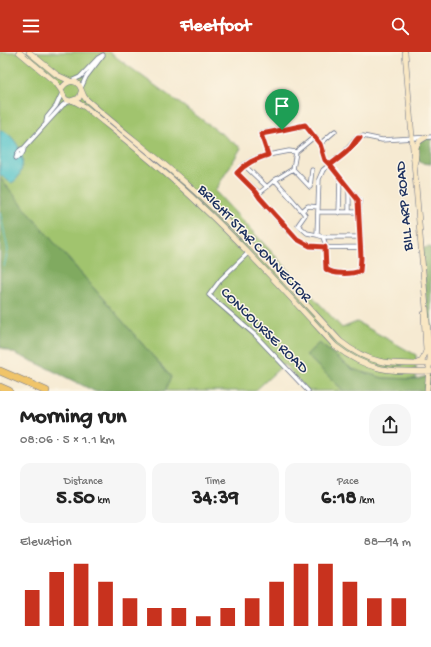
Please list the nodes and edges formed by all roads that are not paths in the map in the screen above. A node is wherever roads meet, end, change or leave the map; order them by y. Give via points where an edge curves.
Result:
1 (19, 52) edge
2 (29, 52) edge
3 (405, 52) edge
4 (104, 53) edge
5 (71, 81) junction
6 (81, 90) junction
7 (62, 92) junction
8 (72, 101) junction
9 (46, 122) junction
10 (335, 131) dead end
11 (314, 137) junction
12 (428, 137) edge
13 (412, 139) junction
14 (320, 144) junction
15 (296, 152) junction
16 (268, 155) junction
17 (15, 160) dead end
18 (244, 165) junction
19 (330, 165) junction
20 (414, 165) junction
21 (293, 169) junction
22 (312, 170) dead end
23 (340, 178) junction
24 (275, 180) junction
25 (267, 187) junction
26 (350, 190) junction
27 (258, 194) junction
28 (318, 207) junction
29 (302, 211) junction
30 (318, 212) junction
31 (349, 212) junction
32 (359, 212) junction
33 (339, 213) junction
34 (317, 235) junction
35 (323, 237) junction
36 (360, 237) junction
37 (325, 247) junction
38 (361, 247) junction
39 (248, 253) junction
40 (426, 313) junction
41 (430, 341) edge
42 (431, 358) edge
43 (416, 364) junction
44 (430, 364) edge
45 (0, 371) edge
46 (417, 371) junction
47 (430, 371) edge
48 (428, 383) junction
49 (0, 387) edge
50 (9, 391) edge
51 (46, 391) edge
52 (308, 391) edge
53 (427, 391) edge

1 - 7 street via 56,83
2 - 5 street via 57,75
3 - 13 street, BILL ARP ROAD
4 - 5 street via 80,77
4 - 6 street via 86,76
5 - 6 street via 77,83
5 - 7 street via 64,84
6 - 8 street via 79,98
6 - 43 street, BRIGHT STAR CONNECTOR via 89,102 204,199 340,341 369,359 393,364
7 - 8 street via 65,99
7 - 9 street
8 - 9 street via 63,105
8 - 39 street, BRIGHT STAR CONNECTOR via 86,107 175,182 219,222
9 - 17 street via 18,152
10 - 14 street
11 - 14 street
11 - 15 street
11 - 16 street via 305,125 261,134
12 - 13 street
12 - 20 street via 418,141 416,145 417,159
13 - 19 street via 382,140 363,136
13 - 20 street, BILL ARP ROAD
14 - 19 street via 325,160
15 - 16 street via 289,150
15 - 21 street
16 - 18 street
18 - 25 street
18 - 27 street via 237,173
19 - 23 street
19 - 28 street via 323,170 319,179
20 - 40 street, BILL ARP ROAD
21 - 22 street via 310,187
21 - 24 street
23 - 26 street
23 - 33 street
24 - 25 street
24 - 29 street
25 - 27 street
26 - 31 street
26 - 32 street via 358,200
27 - 37 street via 297,239 310,246
28 - 29 street via 308,206
28 - 30 street
29 - 34 street via 305,215 298,225 307,234
30 - 33 street
30 - 34 street
31 - 32 street
31 - 33 street
32 - 36 street
34 - 35 street
35 - 36 street
35 - 37 street
36 - 38 street
37 - 38 street
37 - 38 street via 326,269 330,273 354,273 360,271
39 - 46 street, BRIGHT STAR CONNECTOR via 346,354 367,366
39 - 52 street, CONCOURSE ROAD via 221,279 209,295 255,335
40 - 41 street, BILL ARP ROAD
40 - 43 street via 426,351 422,361
41 - 42 street, BILL ARP ROAD
42 - 44 street, BILL ARP ROAD
43 - 44 street, BRIGHT STAR CONNECTOR
44 - 47 street, BILL ARP ROAD
45 - 51 highway
46 - 47 street, BRIGHT STAR CONNECTOR
46 - 48 street via 423,374
47 - 48 street, BILL ARP ROAD
48 - 53 street, BILL ARP ROAD
49 - 50 highway

